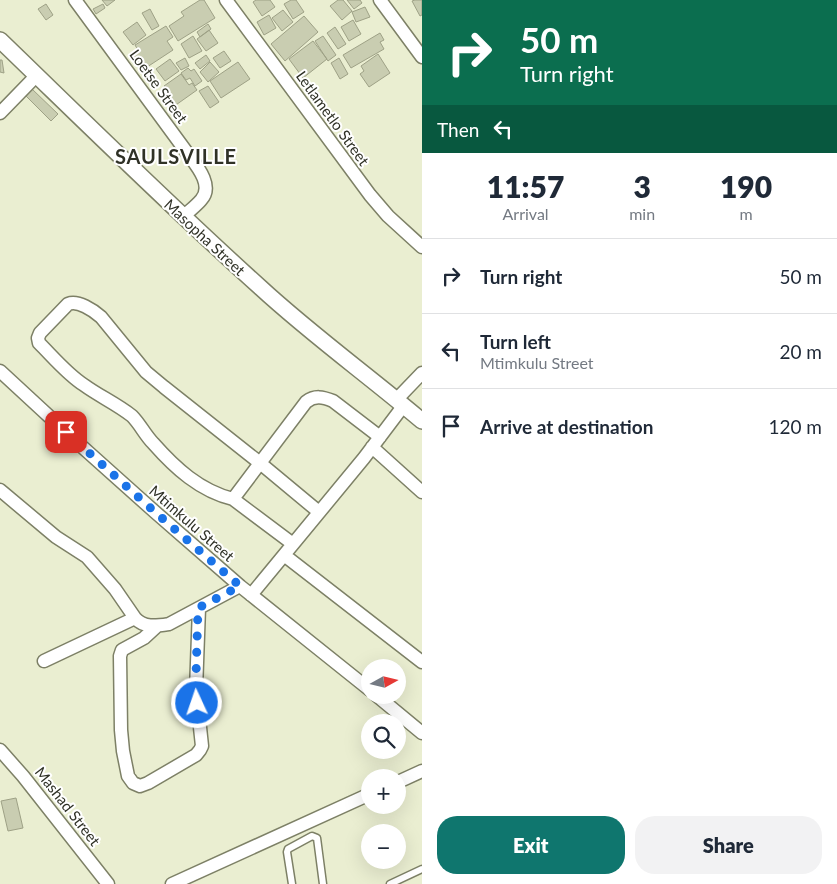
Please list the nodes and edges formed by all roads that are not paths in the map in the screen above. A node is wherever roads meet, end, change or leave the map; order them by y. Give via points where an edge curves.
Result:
1 (75, 0) edge
2 (226, 0) edge
3 (380, 0) edge
4 (0, 40) edge
5 (422, 57) edge
6 (37, 75) junction
7 (0, 113) edge
8 (183, 217) junction
9 (422, 247) edge
10 (0, 371) edge
11 (422, 373) edge
12 (400, 402) junction
13 (422, 421) edge
14 (380, 437) junction
15 (372, 447) junction
16 (260, 463) junction
17 (0, 490) edge
18 (422, 492) edge
19 (233, 499) junction
20 (319, 512) junction
21 (293, 544) junction
22 (284, 555) junction
23 (240, 586) junction
24 (252, 595) junction
25 (198, 608) junction
26 (135, 618) junction
27 (157, 626) junction
28 (44, 661) dead end
29 (422, 662) edge
30 (361, 683) edge
31 (387, 704) edge
32 (422, 733) edge
33 (0, 750) edge
34 (422, 771) edge
35 (406, 778) edge
36 (361, 798) edge
37 (422, 869) edge
38 (108, 884) edge
39 (172, 884) edge
40 (292, 884) edge
41 (323, 884) edge
42 (390, 884) edge

1 - 8 street, Loetse Street via 204,179 205,195
2 - 9 street, Letlametlo Street via 370,195
3 - 5 street
4 - 6 street, Masopha Street
6 - 7 street
6 - 8 street, Masopha Street
8 - 12 street, Masopha Street via 283,308
10 - 23 street, Mtimkulu Street
11 - 12 street
12 - 13 street, Masopha Street
12 - 14 street
14 - 15 street
14 - 16 street via 333,401 311,398
15 - 18 street
15 - 20 street
16 - 19 street
16 - 19 street via 146,372 95,312 71,302 40,333 39,343 84,385 132,417 174,465 193,481
16 - 20 street
17 - 26 street via 56,537 87,558
19 - 21 street
20 - 21 street
21 - 22 street
22 - 24 street
22 - 29 street
23 - 24 street, Mtimkulu Street
23 - 25 street
24 - 30 street, Mtimkulu Street
25 - 27 street via 169,624
25 - 27 street via 196,690 202,746 196,755 140,786 128,776 123,751 120,656 122,650 144,638
26 - 27 street via 146,625
26 - 28 street
31 - 32 street
33 - 38 street, Mashad Street
34 - 35 street
36 - 39 street
37 - 42 lane
40 - 41 lane via 288,848 312,836 317,838

